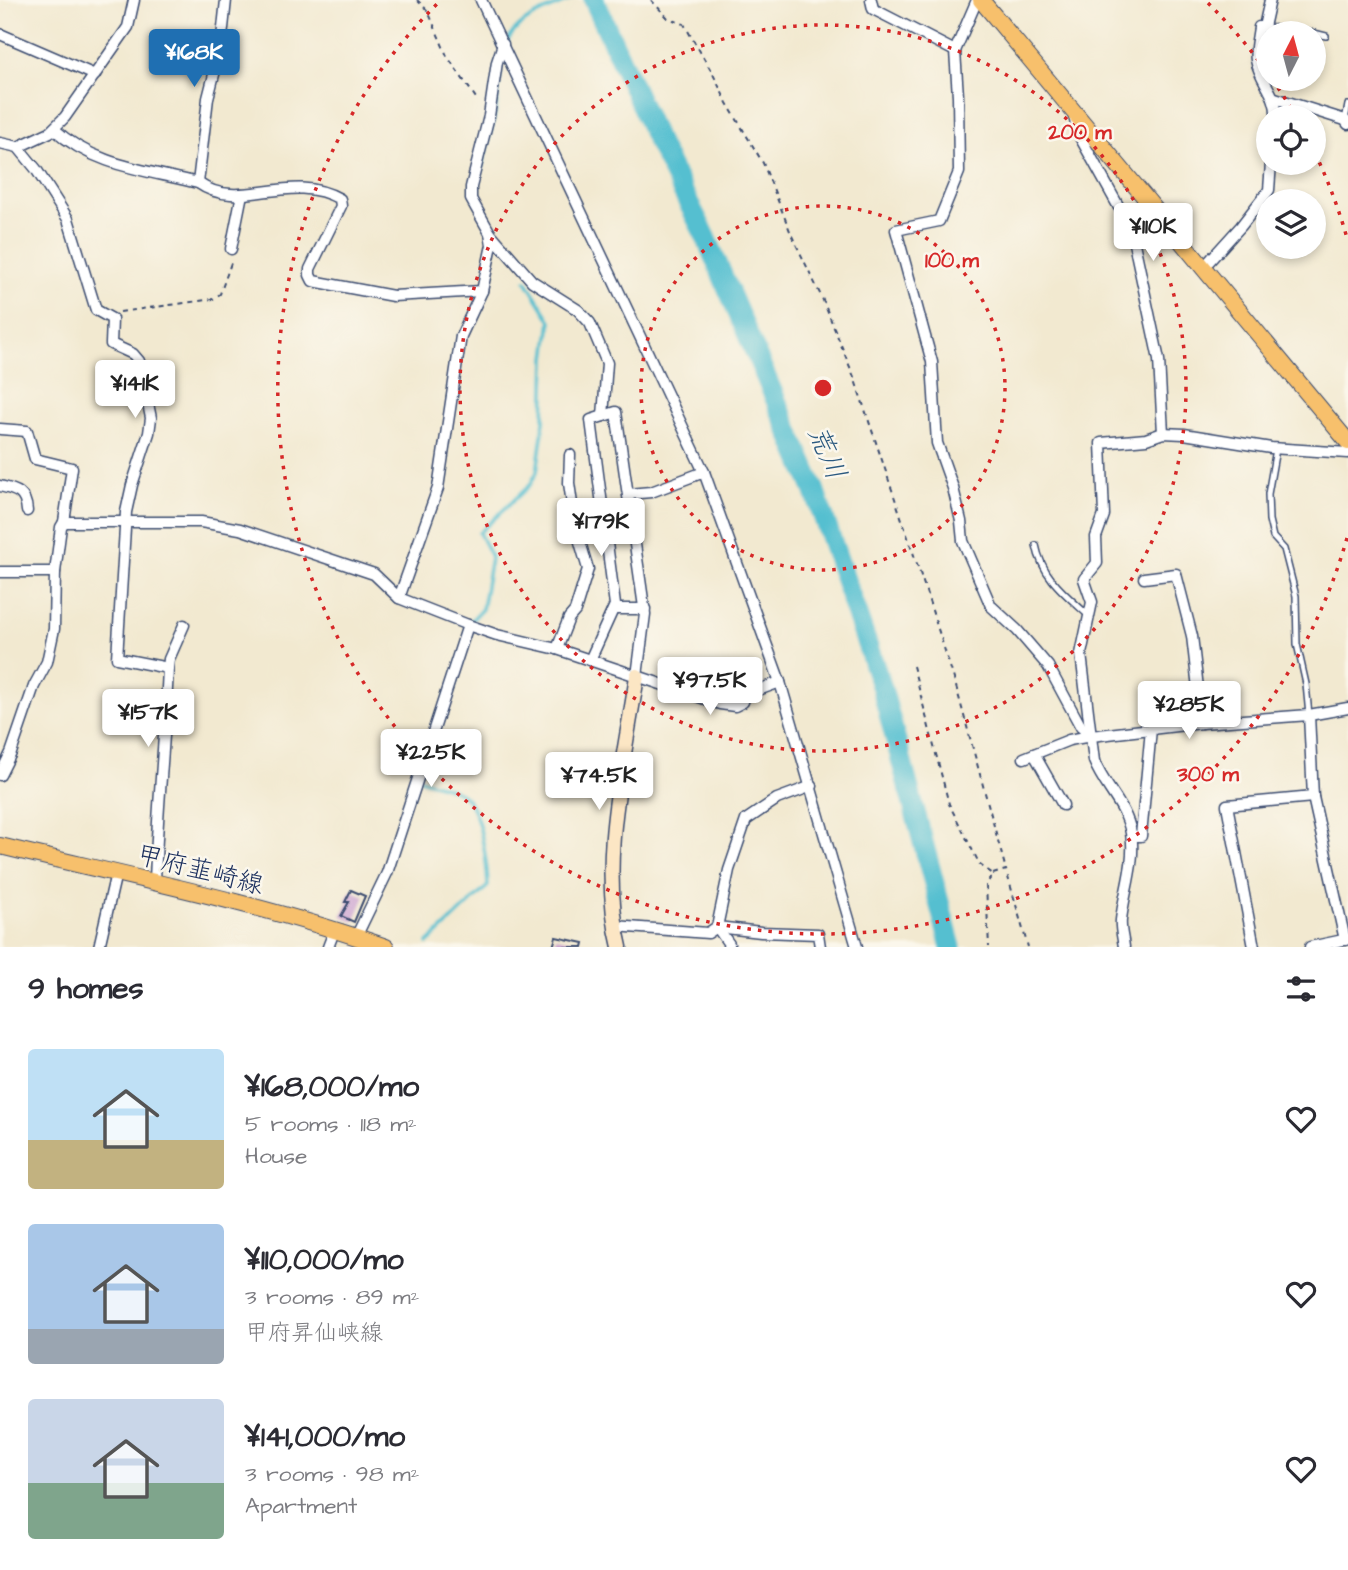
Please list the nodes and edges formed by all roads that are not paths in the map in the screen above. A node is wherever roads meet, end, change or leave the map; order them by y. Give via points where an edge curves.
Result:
1 (134, 0) edge
2 (226, 0) edge
3 (481, 0) edge
4 (871, 0) edge
5 (979, 0) edge
6 (1270, 0) edge
7 (1265, 21) edge
8 (0, 34) edge
9 (503, 44) junction
10 (955, 51) junction
11 (95, 75) junction
12 (1270, 91) edge
13 (1275, 99) junction
14 (1275, 105) edge
15 (1348, 105) edge
16 (1072, 110) junction
17 (1346, 122) edge
18 (54, 129) junction
19 (0, 143) edge
20 (18, 147) junction
21 (1270, 175) edge
22 (198, 183) junction
23 (242, 194) junction
24 (490, 233) junction
25 (231, 249) road end
26 (1203, 268) junction
27 (481, 290) junction
28 (603, 416) junction
29 (0, 429) edge
30 (1163, 433) junction
31 (1348, 442) edge
32 (1276, 448) junction
33 (1348, 453) edge
34 (570, 455) dead end
35 (704, 472) junction
36 (0, 486) edge
37 (628, 494) junction
38 (27, 511) dead end
39 (64, 522) junction
40 (125, 523) junction
41 (1036, 545) dead end
42 (0, 572) edge
43 (55, 572) junction
44 (1144, 578) dead end
45 (399, 598) junction
46 (614, 609) junction
47 (645, 609) junction
48 (1090, 617) junction
49 (184, 625) dead end
50 (468, 625) junction
51 (557, 649) junction
52 (590, 660) junction
53 (168, 668) junction
54 (637, 676) junction
55 (780, 682) junction
56 (1348, 708) edge
57 (1309, 715) junction
58 (1202, 723) junction
59 (1151, 729) junction
60 (1091, 736) junction
61 (0, 775) edge
62 (812, 786) junction
63 (1313, 797) junction
64 (1063, 805) dead end
65 (1132, 836) junction
66 (0, 846) edge
67 (116, 873) junction
68 (155, 883) junction
69 (615, 926) junction
70 (717, 927) junction
71 (335, 929) junction
72 (356, 937) junction
73 (1346, 940) edge
74 (99, 947) edge
75 (328, 947) edge
76 (386, 947) edge
77 (620, 947) edge
78 (728, 947) edge
79 (820, 947) edge
80 (857, 947) edge
81 (1124, 947) edge
82 (1254, 947) edge
83 (1310, 947) edge

1 - 11 street via 128,27
2 - 22 street
3 - 9 street
4 - 10 street via 873,9
5 - 10 street
5 - 16 main road
6 - 7 street
8 - 11 street
9 - 24 street via 471,187 471,199
9 - 35 street
10 - 60 street via 959,172 939,221 896,230 932,362 937,443 953,488 963,541 982,589 991,606 1048,666 1081,727
11 - 18 street
12 - 13 street
13 - 14 street
13 - 17 street
15 - 17 lane
16 - 26 main road
16 - 30 street via 1080,137 1130,229 1159,360
18 - 20 street
18 - 22 street via 71,144 109,162
19 - 20 street
20 - 40 street via 68,219 96,310 111,319 111,344 139,361 151,418
21 - 26 street via 1269,190
22 - 23 street via 209,191
23 - 25 street
23 - 27 street via 304,188 340,200 310,268 313,281 393,296
24 - 27 street via 492,245
24 - 28 street via 532,281 590,323 607,363
26 - 31 main road
27 - 45 street via 461,336 438,488
28 - 37 street via 616,412
28 - 46 street via 591,420
29 - 39 street via 27,431 35,459 72,468
30 - 32 street
30 - 48 street via 1101,443 1104,516 1096,537 1097,563 1084,579
32 - 33 street
32 - 57 lane via 1268,494 1269,520 1273,537 1284,549 1296,596 1297,644
34 - 51 street via 575,525 588,569
35 - 37 street via 651,492
35 - 55 street
36 - 38 street via 19,491
37 - 47 street
39 - 40 street
39 - 43 street
40 - 45 street via 201,522 240,529 374,574
40 - 53 street via 117,659
41 - 48 lane via 1046,573
42 - 43 street
43 - 61 street via 54,628 47,662
44 - 58 street via 1176,574 1192,636
45 - 50 street
46 - 47 street
46 - 52 street
47 - 54 street
48 - 60 street via 1081,654
49 - 53 street
50 - 51 street
50 - 72 street via 387,873
51 - 52 street
52 - 54 street
53 - 68 street
54 - 55 street via 734,706 743,702 745,695
54 - 69 street via 615,824 611,892
55 - 62 street
56 - 57 street
57 - 58 street
57 - 63 street
58 - 59 street
59 - 60 street
59 - 65 street via 1141,836
60 - 64 street via 1029,756
60 - 65 street via 1100,776 1127,816
62 - 70 street via 777,799 746,820
62 - 80 street
63 - 73 street
63 - 82 street via 1227,805
65 - 81 street via 1121,923
66 - 67 main road, 甲府韮崎線
67 - 68 main road, 甲府韮崎線
67 - 74 street
68 - 71 main road, 甲府韮崎線
69 - 70 street via 708,933
69 - 77 street
70 - 78 street
70 - 79 street via 818,934
71 - 72 main road, 甲府韮崎線
71 - 75 street
72 - 76 main road, 甲府韮崎線
73 - 83 street

